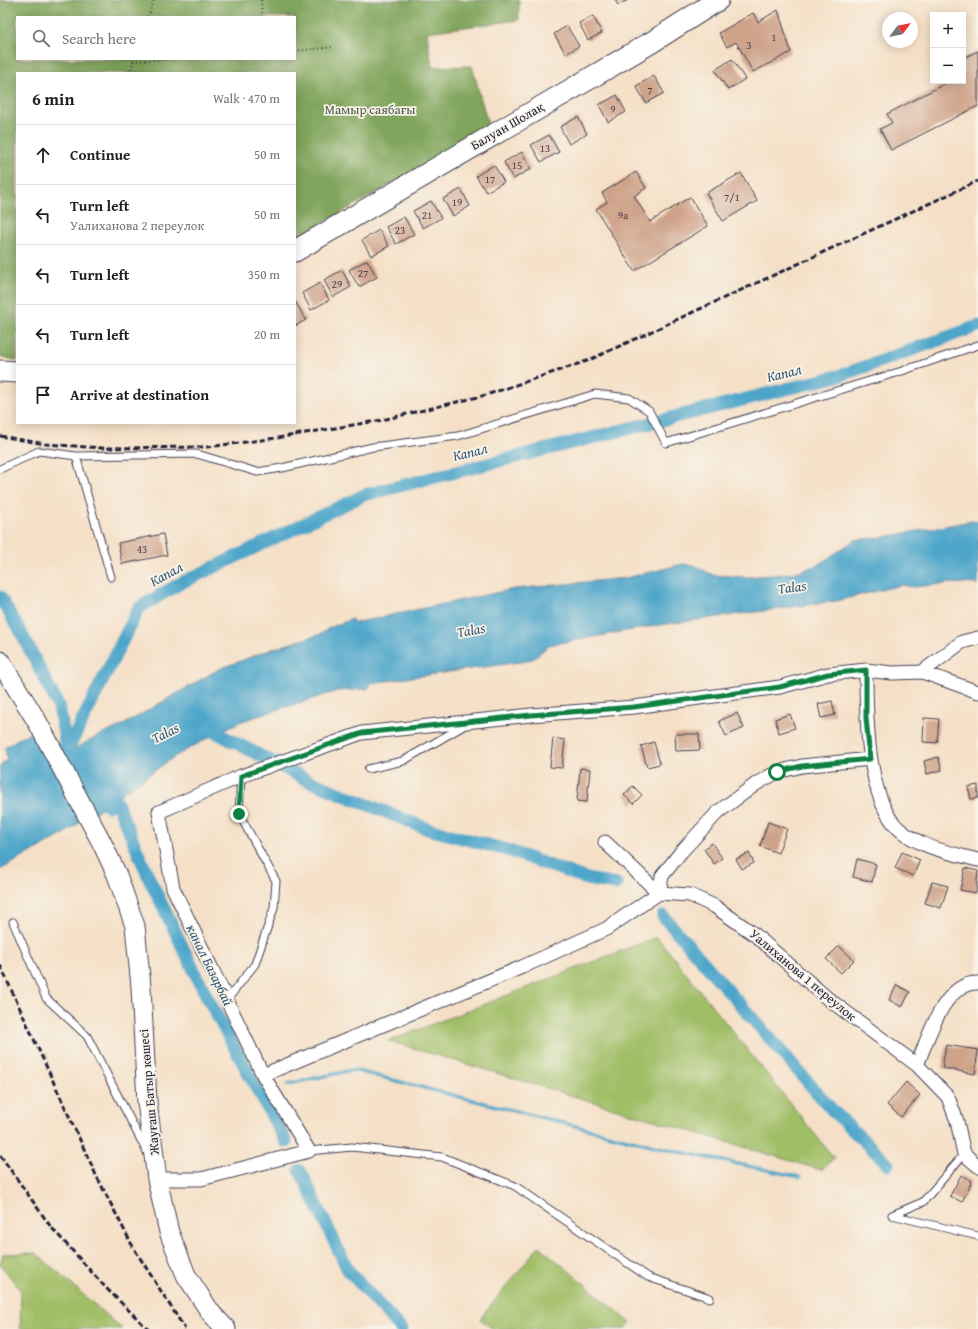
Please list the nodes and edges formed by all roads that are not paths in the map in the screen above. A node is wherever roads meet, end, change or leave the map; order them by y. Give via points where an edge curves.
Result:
1 (718, 0) edge
2 (296, 249) edge
3 (978, 345) edge
4 (0, 371) edge
5 (16, 372) edge
6 (76, 456) junction
7 (0, 469) edge
8 (111, 577) dead end
9 (978, 638) edge
10 (0, 661) edge
11 (866, 670) junction
12 (922, 672) junction
13 (978, 692) edge
14 (472, 721) junction
15 (870, 759) junction
16 (368, 769) dead end
17 (241, 776) junction
18 (605, 842) dead end
19 (978, 860) edge
20 (659, 893) junction
21 (14, 922) dead end
22 (978, 982) edge
23 (227, 1000) junction
24 (917, 1065) junction
25 (263, 1075) junction
26 (308, 1151) junction
27 (964, 1154) junction
28 (978, 1166) edge
29 (156, 1174) junction
30 (978, 1236) edge
31 (710, 1298) dead end
32 (226, 1329) edge

1 - 2 main road, Балуан Шолақ via 652,42
3 - 6 lane via 666,444 649,411 629,398 595,394 458,436 373,447 257,472 197,454
4 - 5 main road
6 - 7 lane via 39,451
6 - 8 lane
9 - 12 street via 962,642
10 - 29 main road, Жауғаш Батыр көшесі via 38,723 102,843 117,875 135,926 142,987 147,1102
11 - 12 street
11 - 14 street via 828,674 780,687 634,707
11 - 15 street via 866,718
12 - 13 street
14 - 16 lane via 403,761
14 - 17 street via 362,733
15 - 19 street via 884,810 898,828 934,849
15 - 20 street via 802,766 777,772 756,784 718,812 681,852 662,876
17 - 23 lane via 239,814 276,881 274,908 256,964
17 - 23 street via 159,812 173,888
18 - 20 street
20 - 24 street, Уалиханова 1 переулок via 690,895 714,906 754,934 827,998
20 - 25 street via 599,932 522,968
21 - 29 lane via 46,998 87,1036
22 - 24 street via 960,987 944,1003
23 - 25 street
24 - 27 street, Уалиханова 1 переулок via 948,1098 957,1121
25 - 26 street
26 - 29 street via 201,1179
26 - 31 lane via 352,1147 442,1157 515,1186 648,1277
27 - 28 street
27 - 30 lane via 923,1202 892,1215
29 - 32 main road, Жауғаш Батыр көшесі via 169,1232 186,1275 211,1313

